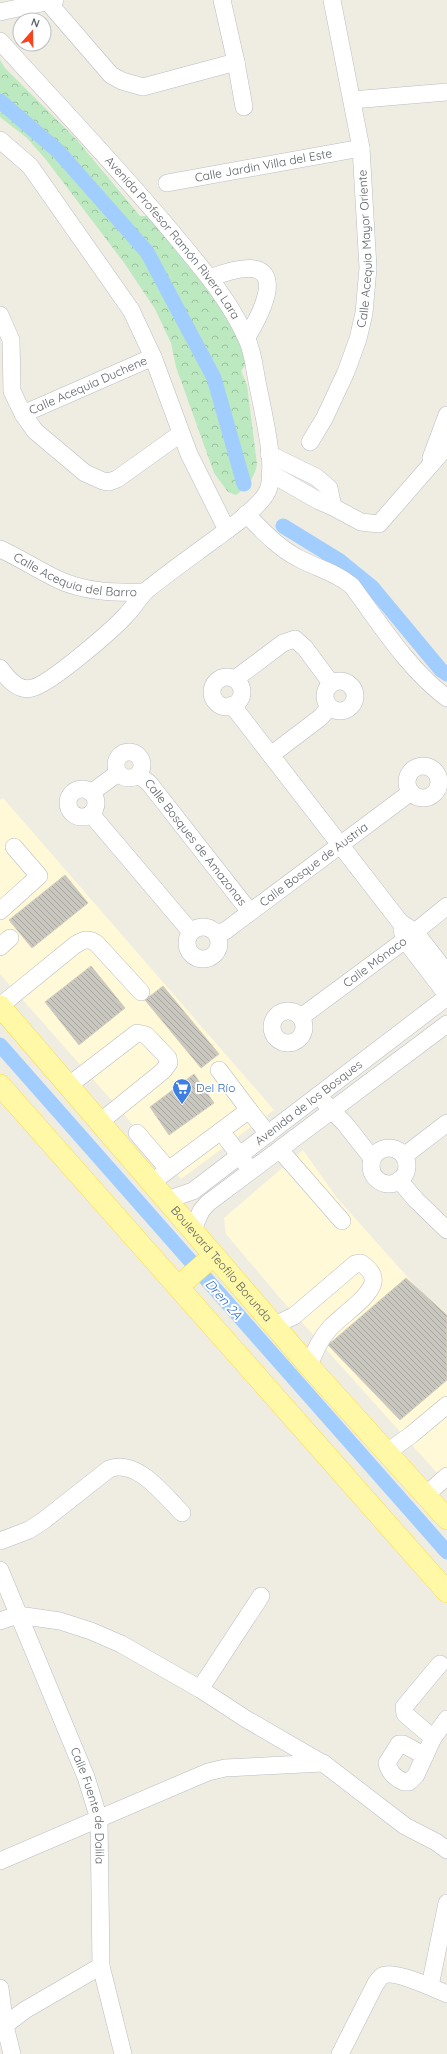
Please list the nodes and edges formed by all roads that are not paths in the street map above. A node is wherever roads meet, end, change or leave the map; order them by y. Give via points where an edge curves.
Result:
1 (222, 0) edge
2 (332, 0) edge
3 (51, 1) edge
4 (0, 12) edge
5 (0, 41) edge
6 (236, 62) junction
7 (447, 92) edge
8 (352, 100) junction
9 (244, 107) dead end
10 (0, 140) edge
11 (361, 148) junction
12 (167, 184) dead end
13 (210, 278) junction
14 (0, 315) edge
15 (247, 337) junction
16 (153, 357) junction
17 (22, 414) junction
18 (447, 415) edge
19 (180, 434) junction
20 (310, 442) dead end
21 (447, 446) edge
22 (269, 454) junction
23 (428, 468) junction
24 (270, 473) junction
25 (333, 507) junction
26 (246, 514) junction
27 (227, 530) junction
28 (0, 549) edge
29 (144, 592) junction
30 (0, 668) edge
31 (234, 679) junction
32 (332, 684) junction
33 (447, 698) edge
34 (232, 705) junction
35 (329, 707) junction
36 (271, 755) junction
37 (118, 773) junction
38 (138, 775) junction
39 (411, 792) junction
40 (91, 793) junction
41 (442, 794) edge
42 (91, 814) junction
43 (340, 846) junction
44 (14, 847) dead end
45 (447, 906) edge
46 (0, 910) edge
47 (250, 912) junction
48 (191, 932) junction
49 (216, 933) junction
50 (410, 936) junction
51 (447, 973) edge
52 (141, 992) dead end
53 (447, 996) edge
54 (0, 1006) edge
55 (301, 1017) dead end
56 (447, 1024) edge
57 (219, 1070) dead end
58 (0, 1084) edge
59 (68, 1086) junction
60 (325, 1090) junction
61 (338, 1106) junction
62 (248, 1110) junction
63 (100, 1122) junction
64 (447, 1123) edge
65 (221, 1131) junction
66 (137, 1133) dead end
67 (268, 1134) junction
68 (149, 1147) junction
69 (280, 1150) junction
70 (375, 1155) junction
71 (240, 1156) junction
72 (404, 1156) junction
73 (133, 1161) junction
74 (168, 1169) junction
75 (252, 1172) junction
76 (399, 1180) junction
77 (152, 1183) junction
78 (166, 1200) junction
79 (342, 1222) dead end
80 (193, 1229) junction
81 (447, 1230) edge
82 (210, 1259) junction
83 (183, 1282) junction
84 (274, 1325) junction
85 (309, 1366) junction
86 (447, 1405) edge
87 (386, 1453) junction
88 (447, 1476) edge
89 (426, 1495) junction
90 (182, 1513) dead end
91 (447, 1519) edge
92 (0, 1541) edge
93 (0, 1570) edge
94 (447, 1592) edge
95 (261, 1596) dead end
96 (18, 1615) junction
97 (0, 1621) edge
98 (440, 1664) dead end
99 (200, 1689) junction
100 (447, 1719) edge
101 (434, 1738) junction
102 (425, 1756) dead end
103 (323, 1763) junction
104 (99, 1819) junction
105 (447, 1850) edge
106 (1, 1858) edge
107 (447, 1903) edge
108 (101, 1966) junction
109 (430, 1986) junction
110 (0, 1988) edge
111 (447, 1994) edge
112 (3, 2028) edge
113 (12, 2054) edge
114 (123, 2054) edge
115 (340, 2054) edge

1 - 6 street
2 - 8 street, Calle Acequia Mayor Oriente
3 - 4 street
3 - 6 street via 111,75 130,84 143,87
5 - 13 street, Avenida Profesor Ramón Rivera Lara via 142,197
6 - 9 street
7 - 8 street
8 - 11 street, Calle Acequia Mayor Oriente
10 - 16 street via 16,152 39,178 131,310
11 - 12 street, Calle Jardin Villa del Este
11 - 20 street, Calle Acequia Mayor Oriente via 368,268 364,313 346,372
13 - 15 street, Avenida Profesor Ramón Rivera Lara
13 - 15 street via 252,268 261,270 266,275 268,292 257,321
14 - 17 street via 11,340 12,391
15 - 22 street, Avenida Profesor Ramón Rivera Lara via 253,356
16 - 17 street, Calle Acequia Duchene
16 - 19 street
17 - 19 street via 35,431 90,476 109,482
18 - 23 street
19 - 27 street
21 - 23 street
22 - 24 street, Avenida Profesor Ramón Rivera Lara
22 - 25 street via 316,477 329,488
23 - 25 street via 379,524 361,522
24 - 25 street
24 - 26 street, Avenida Profesor Ramón Rivera Lara via 269,487 264,497
26 - 27 street, Calle Acequia del Barro
26 - 33 street via 280,547 342,578 352,586 406,658
27 - 29 street, Calle Acequia del Barro
28 - 29 street, Calle Acequia del Barro via 58,580 80,587 111,593
29 - 30 street via 126,616 74,661 35,688 24,689 12,683
31 - 32 street via 283,643 295,639 302,644
31 - 34 street via 241,687 242,693 239,701
31 - 34 street via 219,679 212,692 218,704
32 - 35 street via 325,694
32 - 35 street via 341,681 346,683 354,695 352,704 344,710 338,711
34 - 36 street
35 - 36 street via 321,717
36 - 43 street
37 - 38 street via 130,778
37 - 38 street via 116,760 122,754 130,752 140,759 142,767
37 - 40 street
38 - 47 street, Calle Bosques de Amazonas via 149,783
39 - 41 street via 421,798
39 - 41 street via 408,788 408,777 420,766 430,768 438,775
39 - 43 street, Calle Bosque de Austria
40 - 42 street via 96,803
40 - 42 street via 83,789 74,791 67,803 70,811 78,817
42 - 48 street
43 - 47 street, Calle Bosque de Austria
43 - 50 street
44 - 46 street via 39,876
45 - 50 street, Calle Mónaco
47 - 49 street, Calle Bosque de Austria via 225,931
48 - 49 street via 205,927
48 - 49 street via 187,948 194,957 202,959 216,952 219,941
50 - 51 street
50 - 53 street
50 - 55 street, Calle Mónaco
52 - 54 street via 93,940 87,939 75,945
53 - 60 street, Avenida de los Bosques
54 - 59 main road, Boulevard Teofilo Borunda
56 - 61 street, Avenida de los Bosques
57 - 62 street
58 - 83 main road
59 - 63 main road, Boulevard Teofilo Borunda
59 - 63 street via 137,1033 146,1035 168,1058 169,1063 163,1071
60 - 61 street
60 - 67 street, Avenida de los Bosques
61 - 69 street, Avenida de los Bosques
61 - 70 street
61 - 70 street via 346,1125
62 - 65 street
62 - 67 street
63 - 73 main road, Boulevard Teofilo Borunda
64 - 72 street
65 - 71 street
65 - 74 street
66 - 68 street
67 - 71 street, Avenida de los Bosques
68 - 73 street
68 - 74 street
69 - 75 street, Avenida de los Bosques
69 - 79 street
70 - 72 street via 392,1148
70 - 76 street via 371,1170 377,1180 388,1184
71 - 75 street
71 - 78 street, Avenida de los Bosques via 193,1191
72 - 76 street via 406,1172
73 - 77 main road, Boulevard Teofilo Borunda
74 - 77 street
75 - 80 street, Avenida de los Bosques via 208,1203 201,1211
76 - 81 street
77 - 78 main road, Boulevard Teofilo Borunda
78 - 80 main road, Boulevard Teofilo Borunda
80 - 82 main road, Boulevard Teofilo Borunda
82 - 83 main road
82 - 84 main road, Boulevard Teofilo Borunda
83 - 94 main road
84 - 85 main road, Boulevard Teofilo Borunda
84 - 85 street via 294,1316 355,1264 361,1263 368,1268 373,1275 373,1282 368,1292 329,1328 314,1350
85 - 87 main road, Boulevard Teofilo Borunda
86 - 87 street
87 - 89 main road, Boulevard Teofilo Borunda
88 - 89 street
89 - 91 main road, Boulevard Teofilo Borunda
90 - 92 street via 145,1476 133,1468 117,1466 109,1469 43,1522
93 - 96 street, Calle Fuente de Dalila
95 - 99 street
96 - 97 street
96 - 99 street via 60,1621 91,1631 121,1644
96 - 104 street, Calle Fuente de Dalila via 86,1777
98 - 101 street via 403,1711
99 - 103 street
100 - 101 street
101 - 102 street
103 - 104 street via 225,1768 208,1772
103 - 105 street via 405,1826
104 - 106 street
104 - 108 street, Calle Fuente de Dalila
107 - 109 street
108 - 112 street via 25,2010
108 - 114 street, Calle Fuente de Dalila
109 - 111 street
109 - 115 street via 390,1973 382,1976
110 - 112 street
112 - 113 street

